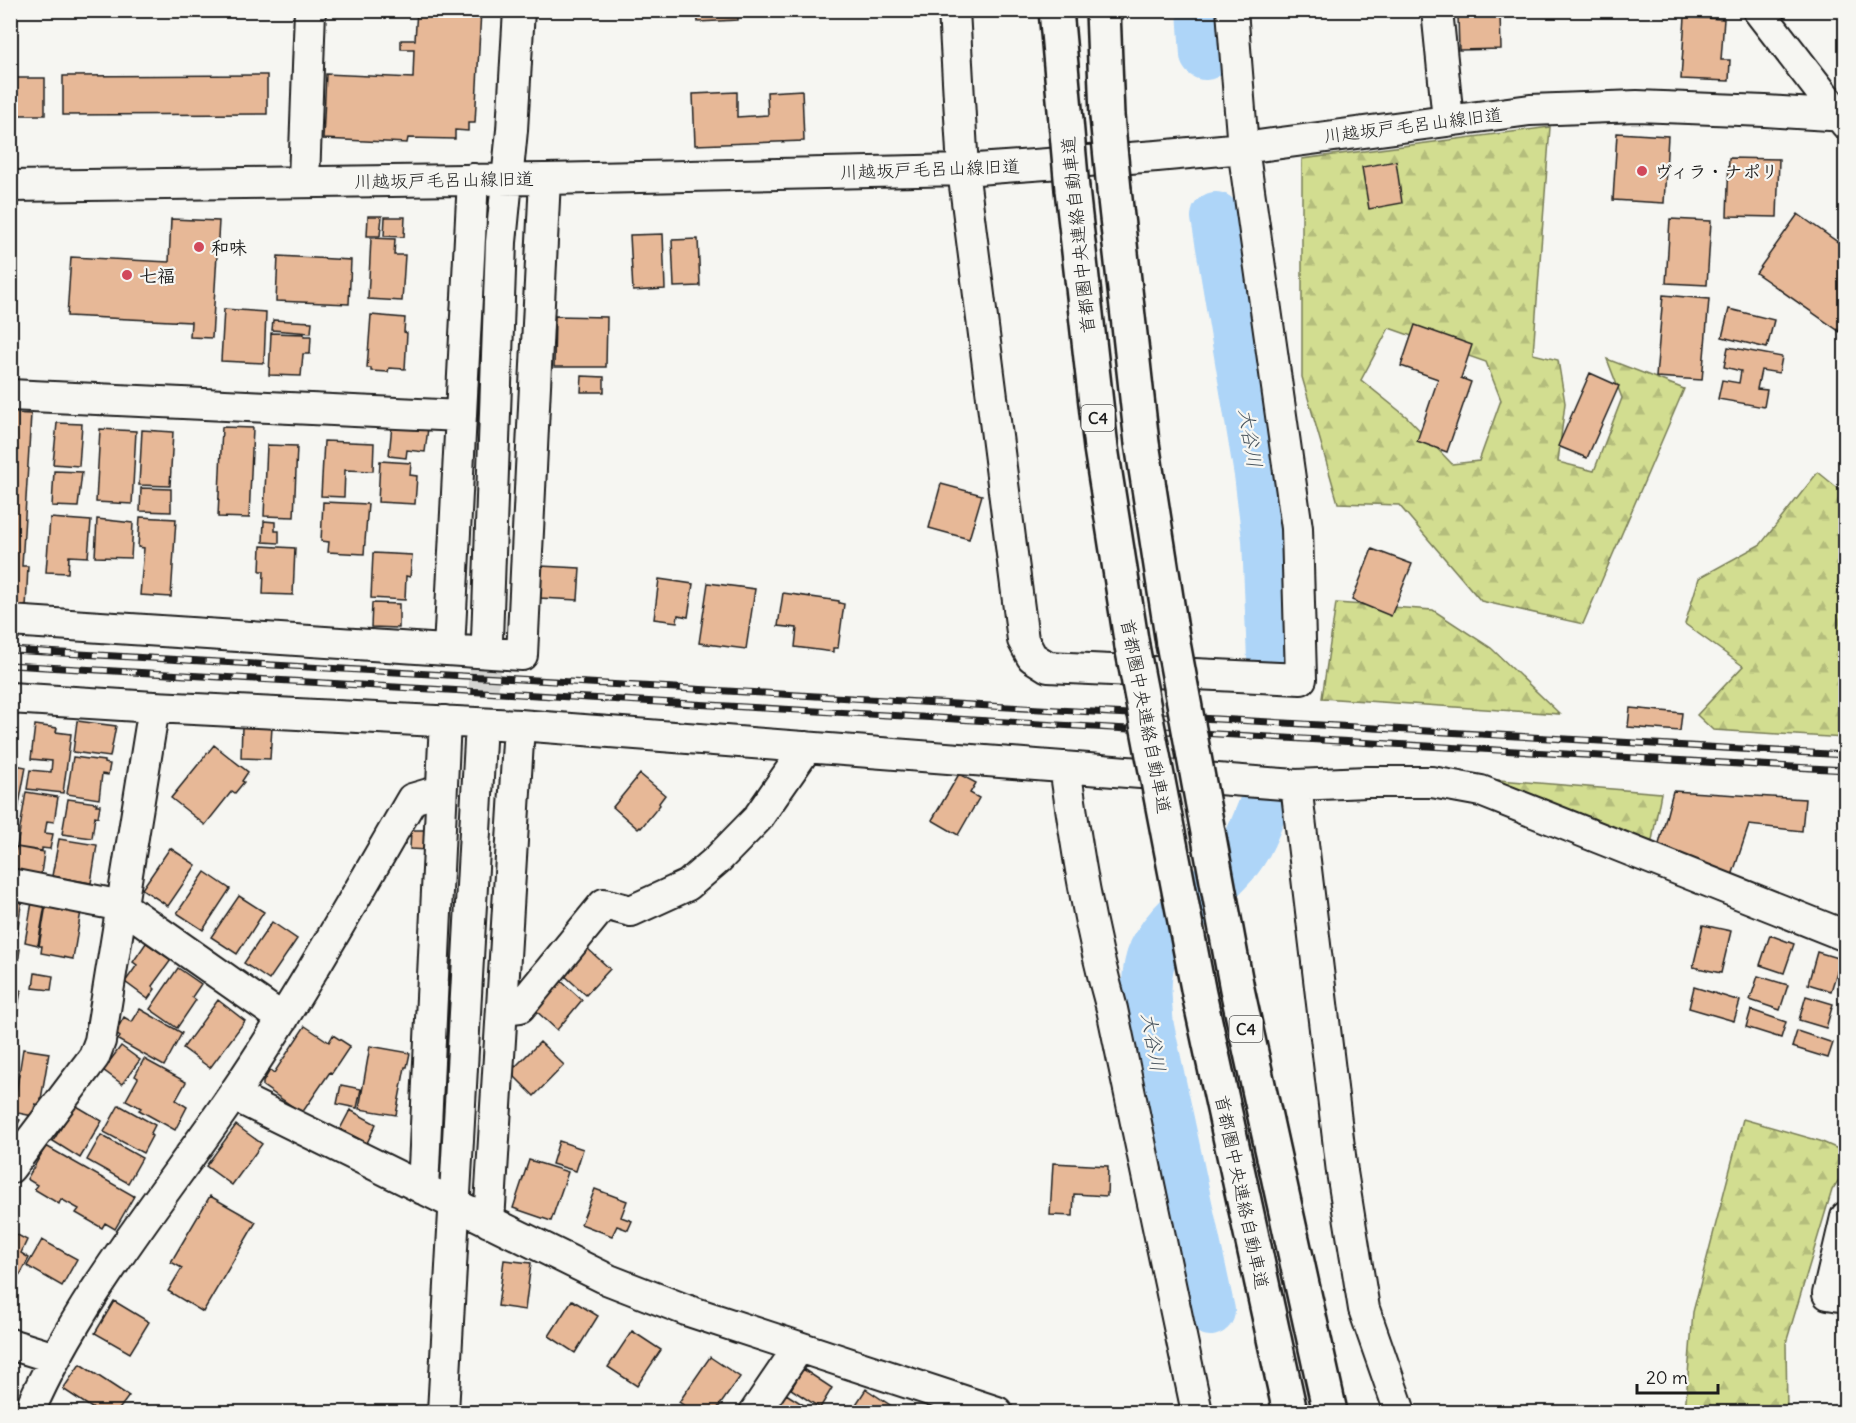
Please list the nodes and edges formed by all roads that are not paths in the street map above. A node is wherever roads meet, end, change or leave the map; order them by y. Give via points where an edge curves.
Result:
1 (310, 10) edge
2 (519, 10) edge
3 (954, 10) edge
4 (1056, 10) edge
5 (1103, 10) edge
6 (1232, 10) edge
7 (1437, 10) edge
8 (1758, 10) edge
9 (1844, 119) edge
10 (1448, 120) junction
11 (1243, 148) junction
12 (963, 170) junction
13 (473, 179) junction
14 (507, 179) junction
15 (545, 179) junction
16 (304, 181) junction
17 (10, 186) edge
18 (10, 395) edge
19 (461, 416) junction
20 (10, 621) edge
21 (487, 640) tunnel mouth
22 (449, 650) junction
23 (10, 698) edge
24 (154, 707) junction
25 (445, 721) junction
26 (519, 725) junction
27 (480, 741) tunnel mouth
28 (807, 747) junction
29 (1065, 767) junction
30 (1296, 785) junction
31 (441, 794) junction
32 (10, 884) edge
33 (122, 906) junction
34 (1845, 936) edge
35 (503, 1009) junction
36 (283, 1018) junction
37 (233, 1095) junction
38 (10, 1168) edge
39 (423, 1189) junction
40 (455, 1205) junction
41 (1845, 1217) edge
42 (489, 1222) junction
43 (1845, 1297) edge
44 (10, 1344) edge
45 (799, 1347) junction
46 (55, 1358) junction
47 (29, 1413) edge
48 (443, 1413) edge
49 (755, 1413) edge
50 (997, 1413) edge
51 (1197, 1413) edge
52 (1290, 1413) edge
53 (1330, 1413) edge
54 (1400, 1413) edge

1 - 16 street
2 - 14 street
3 - 12 street
4 - 52 highway, 首都圏中央連絡自動車道 / C4, bridge via 1101,448 1132,646 1199,994
5 - 53 highway, C4, bridge via 1107,116 1142,444 1173,643 1237,989
6 - 11 street
7 - 10 street
8 - 9 street
9 - 10 street, 川越坂戸毛呂山線旧道 via 1765,111 1637,106 1530,110
10 - 11 street, 川越坂戸毛呂山線旧道
11 - 12 street, 川越坂戸毛呂山線旧道
11 - 12 street via 1297,528 1301,679 1048,667 1032,657 1023,640
12 - 15 street, 川越坂戸毛呂山線旧道
13 - 14 street, 川越坂戸毛呂山線旧道
13 - 16 street, 川越坂戸毛呂山線旧道
13 - 19 street
14 - 15 street, 川越坂戸毛呂山線旧道
14 - 21 street via 501,243
15 - 22 street via 522,655
16 - 17 street, 川越坂戸毛呂山線旧道
18 - 19 street
19 - 22 street
20 - 22 street
23 - 24 street
24 - 25 street
24 - 33 street
25 - 26 street
25 - 31 street
26 - 28 street
26 - 35 street
27 - 40 street
28 - 29 street
28 - 35 street via 756,819 688,885 631,911 604,904 520,1007
29 - 30 street
29 - 51 street via 1082,882
30 - 34 street via 1432,782 1481,790
30 - 54 street via 1342,1172 1364,1309
31 - 36 street via 412,799
31 - 39 street
32 - 33 street
33 - 36 street
33 - 38 street via 94,1057
35 - 42 street
36 - 37 street
37 - 39 street
37 - 46 street via 100,1284
39 - 40 street
40 - 42 street
40 - 48 street
41 - 43 street via 1828,1294
42 - 45 street via 609,1280
44 - 46 street
45 - 49 street
45 - 50 street
46 - 47 street

